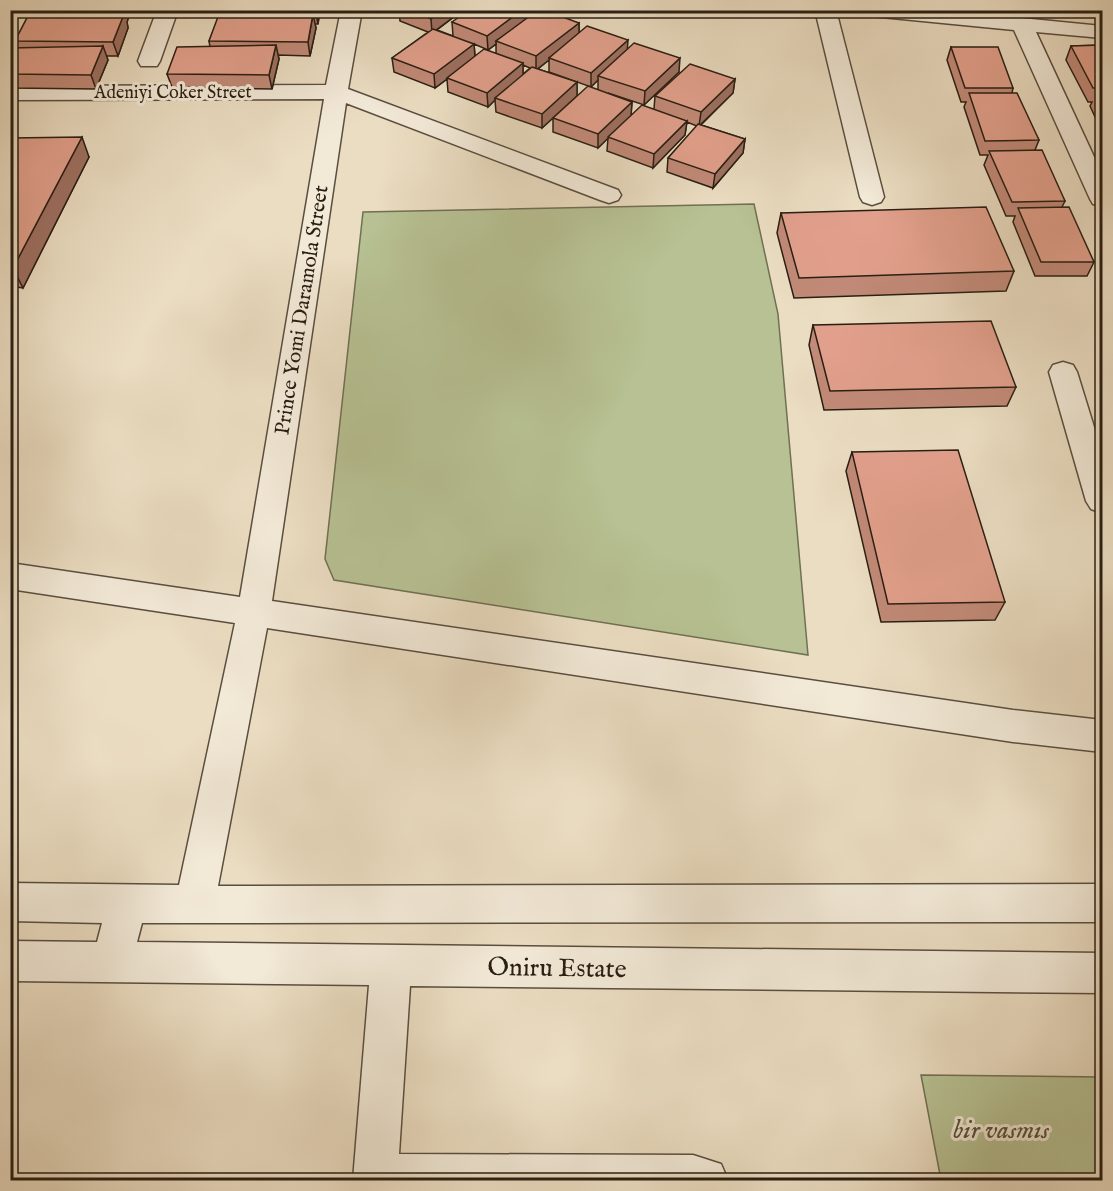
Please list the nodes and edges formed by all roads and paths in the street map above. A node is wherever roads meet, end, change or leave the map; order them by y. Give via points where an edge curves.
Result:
1 (168, 10) edge
2 (352, 10) edge
3 (825, 10) edge
4 (871, 10) edge
5 (1022, 24) junction
6 (1102, 32) edge
7 (149, 61) dead end
8 (336, 92) junction
9 (10, 93) edge
10 (609, 195) dead end
11 (872, 196) dead end
12 (1102, 199) edge
13 (1063, 372) dead end
14 (1102, 501) edge
15 (10, 576) edge
16 (254, 610) junction
17 (1102, 736) edge
18 (10, 902) edge
19 (1102, 903) edge
20 (127, 905) junction
21 (195, 906) junction
22 (10, 961) edge
23 (112, 962) junction
24 (391, 965) junction
25 (1102, 973) edge
26 (375, 1178) edge
27 (552, 1178) edge
28 (697, 1180) edge

1 - 7 street
2 - 8 street, Prince Yomi Daramola Street
3 - 11 street
4 - 5 street
5 - 6 street
5 - 12 street
8 - 9 street, Adeniyi Coker Street
8 - 10 street
8 - 16 street, Prince Yomi Daramola Street
13 - 14 street
15 - 16 street
16 - 17 street via 1013,726
16 - 21 street, Prince Yomi Daramola Street
18 - 20 street
19 - 21 street
20 - 21 street
20 - 23 street
22 - 23 street, Oniru Estate
23 - 24 street, Oniru Estate
24 - 25 street, Oniru Estate
24 - 26 street
26 - 27 street
27 - 28 street

